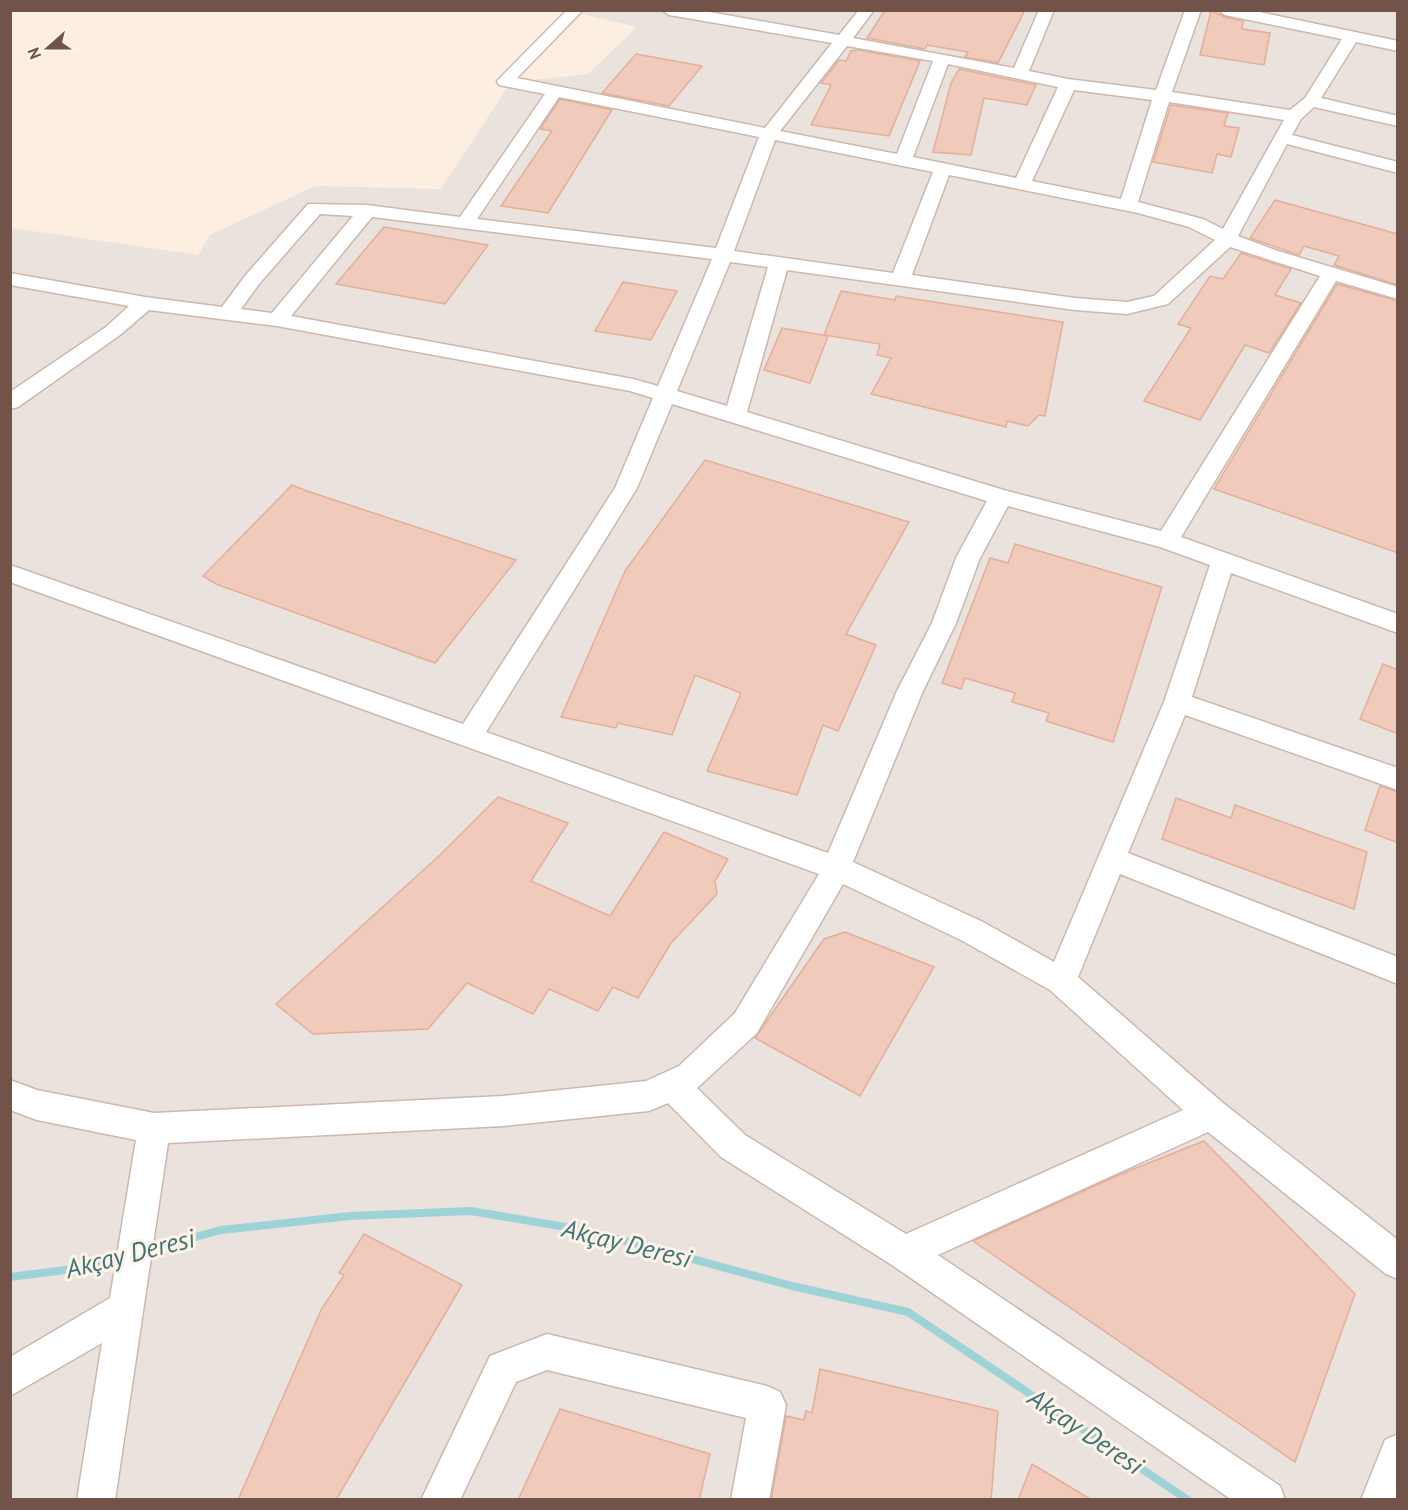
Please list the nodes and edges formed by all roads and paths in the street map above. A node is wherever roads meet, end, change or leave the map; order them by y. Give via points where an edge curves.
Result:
1 (576, 10) edge
2 (669, 10) edge
3 (867, 10) edge
4 (1047, 10) edge
5 (1193, 10) edge
6 (1225, 10) edge
7 (1259, 14) edge
8 (1352, 36) junction
9 (843, 41) junction
10 (1398, 46) edge
11 (942, 58) junction
12 (1020, 73) junction
13 (1068, 84) junction
14 (555, 91) junction
15 (1162, 96) junction
16 (1311, 101) junction
17 (1294, 116) junction
18 (1398, 121) edge
19 (768, 135) junction
20 (1284, 138) junction
21 (903, 161) junction
22 (942, 168) junction
23 (1398, 168) edge
24 (1022, 184) junction
25 (1128, 206) junction
26 (367, 211) junction
27 (465, 223) junction
28 (1227, 239) junction
29 (723, 255) junction
30 (778, 263) junction
31 (1331, 273) junction
32 (10, 279) edge
33 (900, 280) junction
34 (1398, 293) edge
35 (145, 303) junction
36 (228, 313) junction
37 (277, 320) junction
38 (667, 395) junction
39 (10, 402) edge
40 (735, 416) junction
41 (1001, 497) junction
42 (1167, 542) junction
43 (1223, 562) junction
44 (10, 573) edge
45 (1398, 624) edge
46 (1177, 702) junction
47 (468, 737) junction
48 (1398, 780) edge
49 (1112, 859) junction
50 (837, 868) junction
51 (1398, 971) edge
52 (1061, 981) junction
53 (672, 1085) junction
54 (10, 1095) edge
55 (1211, 1114) junction
56 (154, 1128) junction
57 (904, 1253) junction
58 (1398, 1262) edge
59 (127, 1293) junction
60 (10, 1378) edge
61 (1398, 1453) edge
62 (96, 1500) edge
63 (440, 1500) edge
64 (750, 1500) edge
65 (1266, 1500) edge
66 (1380, 1500) edge

1 - 14 street via 505,81
2 - 9 street
3 - 9 street
4 - 12 street
5 - 15 street
6 - 7 street
7 - 8 street
8 - 10 street
8 - 16 street
9 - 11 street
9 - 19 street
11 - 12 street
11 - 21 street
12 - 13 street
13 - 15 street
13 - 24 street
14 - 19 street
14 - 27 street
15 - 17 street
15 - 25 street
16 - 17 street
16 - 18 street
17 - 20 street
19 - 21 street
19 - 29 street
20 - 23 street
20 - 28 street
21 - 22 street
22 - 24 street
22 - 33 street
24 - 25 street
25 - 28 street via 1196,224
26 - 27 street
26 - 36 street via 315,208
26 - 37 street
27 - 29 street
28 - 31 street
28 - 33 street via 1161,300 1128,308
29 - 30 street
29 - 38 street
30 - 33 street
30 - 40 street
31 - 34 street
31 - 42 street
32 - 35 street
35 - 36 street
35 - 39 street via 113,331
36 - 37 street
37 - 38 street via 633,385
38 - 40 street
38 - 47 street via 626,488
40 - 41 street
41 - 42 street
41 - 50 street via 968,558 944,623 910,691
42 - 43 street
43 - 45 street
43 - 46 street
44 - 47 street
46 - 48 street
46 - 49 street
47 - 50 street
49 - 51 street
49 - 52 street
50 - 52 street via 972,931
50 - 53 street via 746,1023 690,1076
52 - 55 street
53 - 56 street via 649,1096 503,1112
53 - 57 street via 734,1146
54 - 56 street via 37,1105
55 - 57 street
55 - 58 street
56 - 59 street
57 - 65 street
59 - 60 street
59 - 62 street
61 - 66 street
63 - 64 street via 503,1369 547,1352 767,1405

